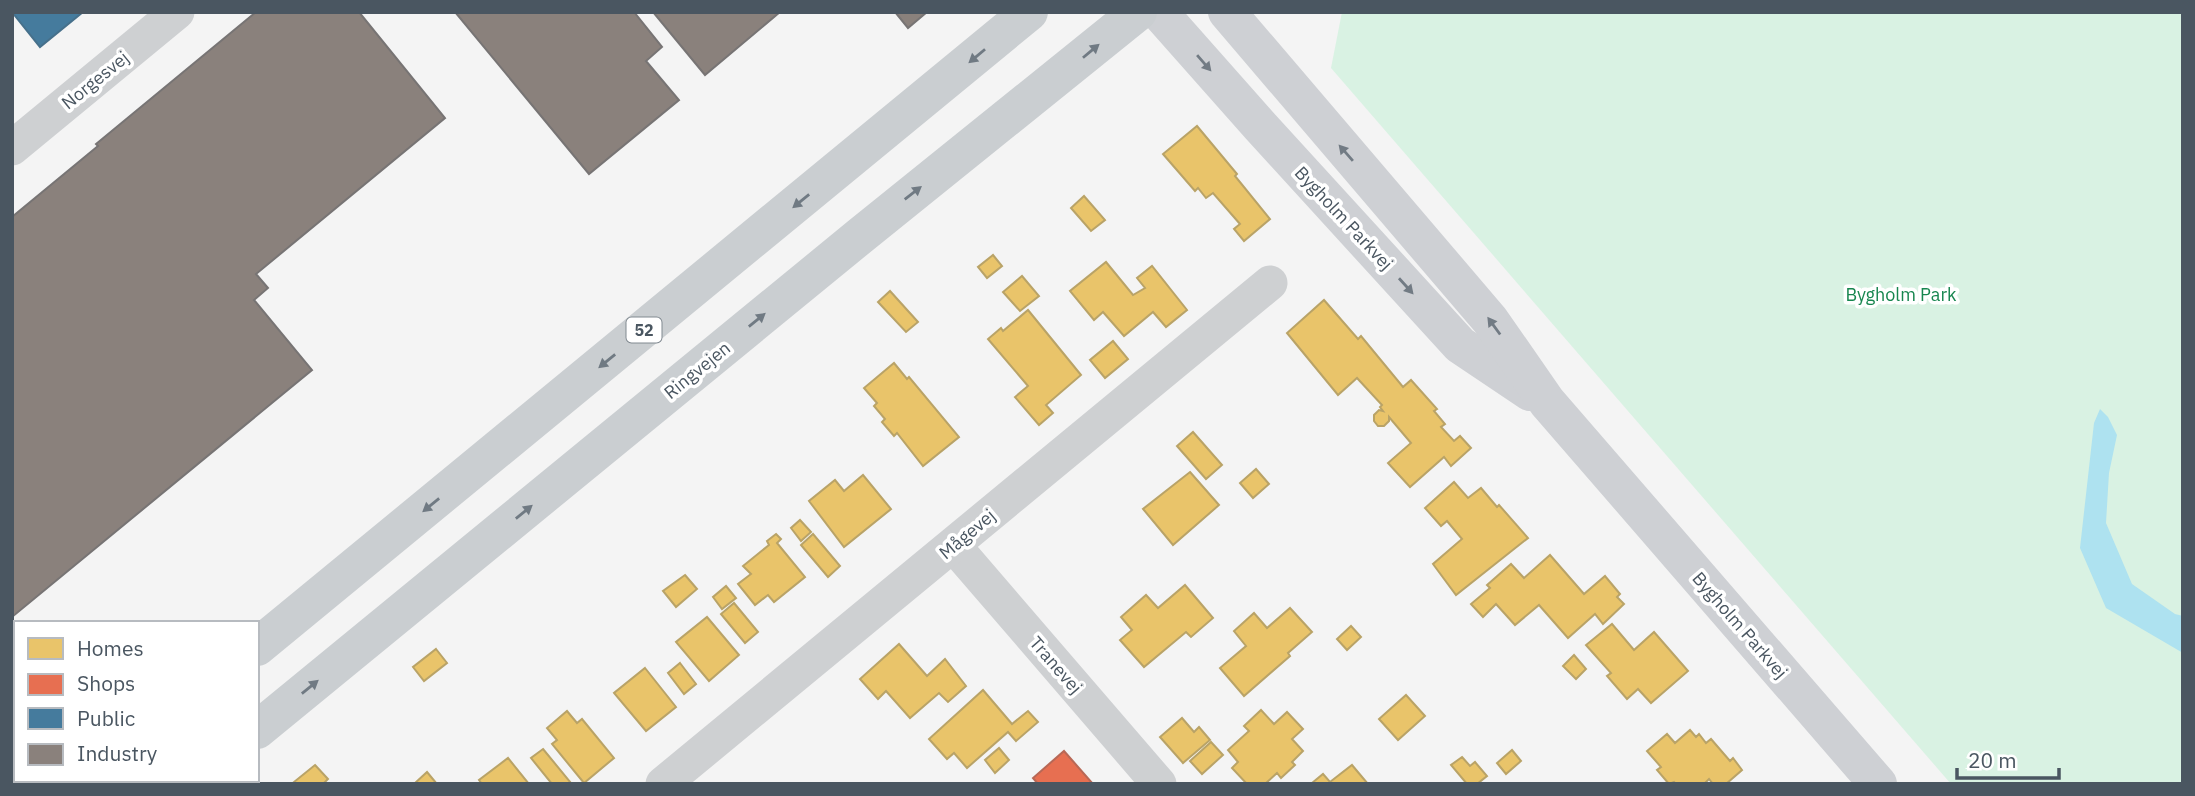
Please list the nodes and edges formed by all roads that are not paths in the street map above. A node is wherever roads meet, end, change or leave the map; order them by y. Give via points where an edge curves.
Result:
1 (177, 12) edge
2 (1029, 12) edge
3 (1138, 12) edge
4 (1159, 12) edge
5 (1227, 12) edge
6 (12, 148) edge
7 (1270, 283) dead end
8 (1547, 402) junction
9 (954, 546) junction
10 (259, 645) edge
11 (259, 728) edge
12 (663, 784) edge
13 (1159, 784) edge
14 (1878, 784) edge

1 - 6 street, Norgesvej
2 -> 10 main road, 52
11 -> 3 main road, Ringvejen
4 -> 8 street, Bygholm Parkvej via 1460,345
8 -> 5 street, Bygholm Parkvej via 1490,320
7 - 9 street, Mågevej
8 - 14 street, Bygholm Parkvej
9 - 12 street, Mågevej
9 - 13 street, Tranevej

